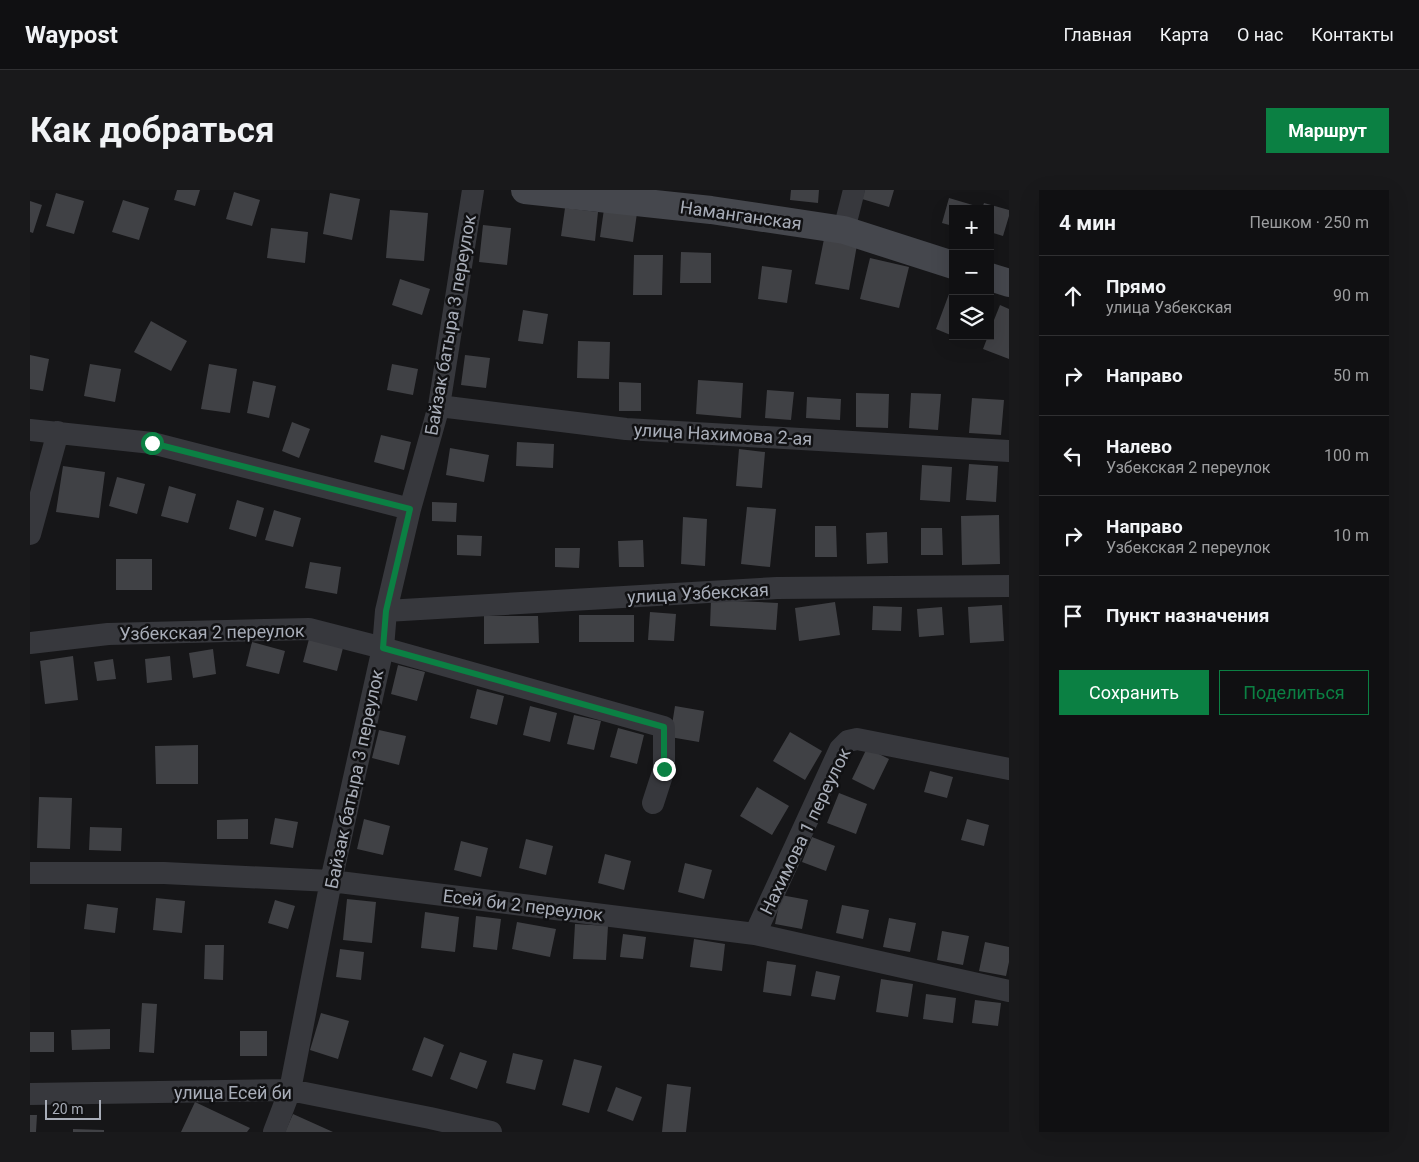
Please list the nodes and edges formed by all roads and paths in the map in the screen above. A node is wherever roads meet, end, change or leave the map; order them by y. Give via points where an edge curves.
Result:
1 (473, 190) edge
2 (525, 190) edge
3 (854, 190) edge
4 (844, 230) junction
5 (949, 264) edge
6 (994, 278) edge
7 (1009, 284) edge
8 (439, 406) junction
9 (30, 430) edge
10 (58, 432) junction
11 (1009, 451) edge
12 (410, 509) junction
13 (30, 534) edge
14 (1009, 586) edge
15 (386, 611) junction
16 (30, 643) edge
17 (383, 648) junction
18 (1009, 769) edge
19 (653, 803) dead end
20 (30, 874) edge
21 (331, 881) junction
22 (755, 934) junction
23 (1009, 991) edge
24 (290, 1090) junction
25 (30, 1094) edge
26 (274, 1132) edge
27 (491, 1132) edge

1 - 8 street, Байзак батыра 3 переулок
2 - 4 street, Наманганская via 711,210
3 - 4 street
4 - 5 street, Наманганская
6 - 7 street
8 - 11 street, улица Нахимова 2-ая via 626,429
8 - 12 street, Байзак батыра 3 переулок
9 - 10 street
10 - 12 street via 152,443
10 - 13 street
12 - 15 street, Байзак батыра 3 переулок
14 - 15 street, улица Узбекская via 777,588
15 - 17 street, Байзак батыра 3 переулок
16 - 17 street, Узбекская 2 переулок via 108,634 309,629
17 - 19 street, Узбекская 2 переулок via 664,727 664,769
17 - 21 street, Байзак батыра 3 переулок
18 - 22 street, Нахимова 1 переулок via 857,738 848,741 840,749
20 - 21 street, Есей би 2 переулок via 164,873
21 - 22 street, Есей би 2 переулок
21 - 24 street, Байзак батыра 3 переулок
22 - 23 street, Есей би 2 переулок
24 - 25 street, улица Есей би
24 - 26 street, Байзак батыра 3 переулок
24 - 27 street, улица Есей би

